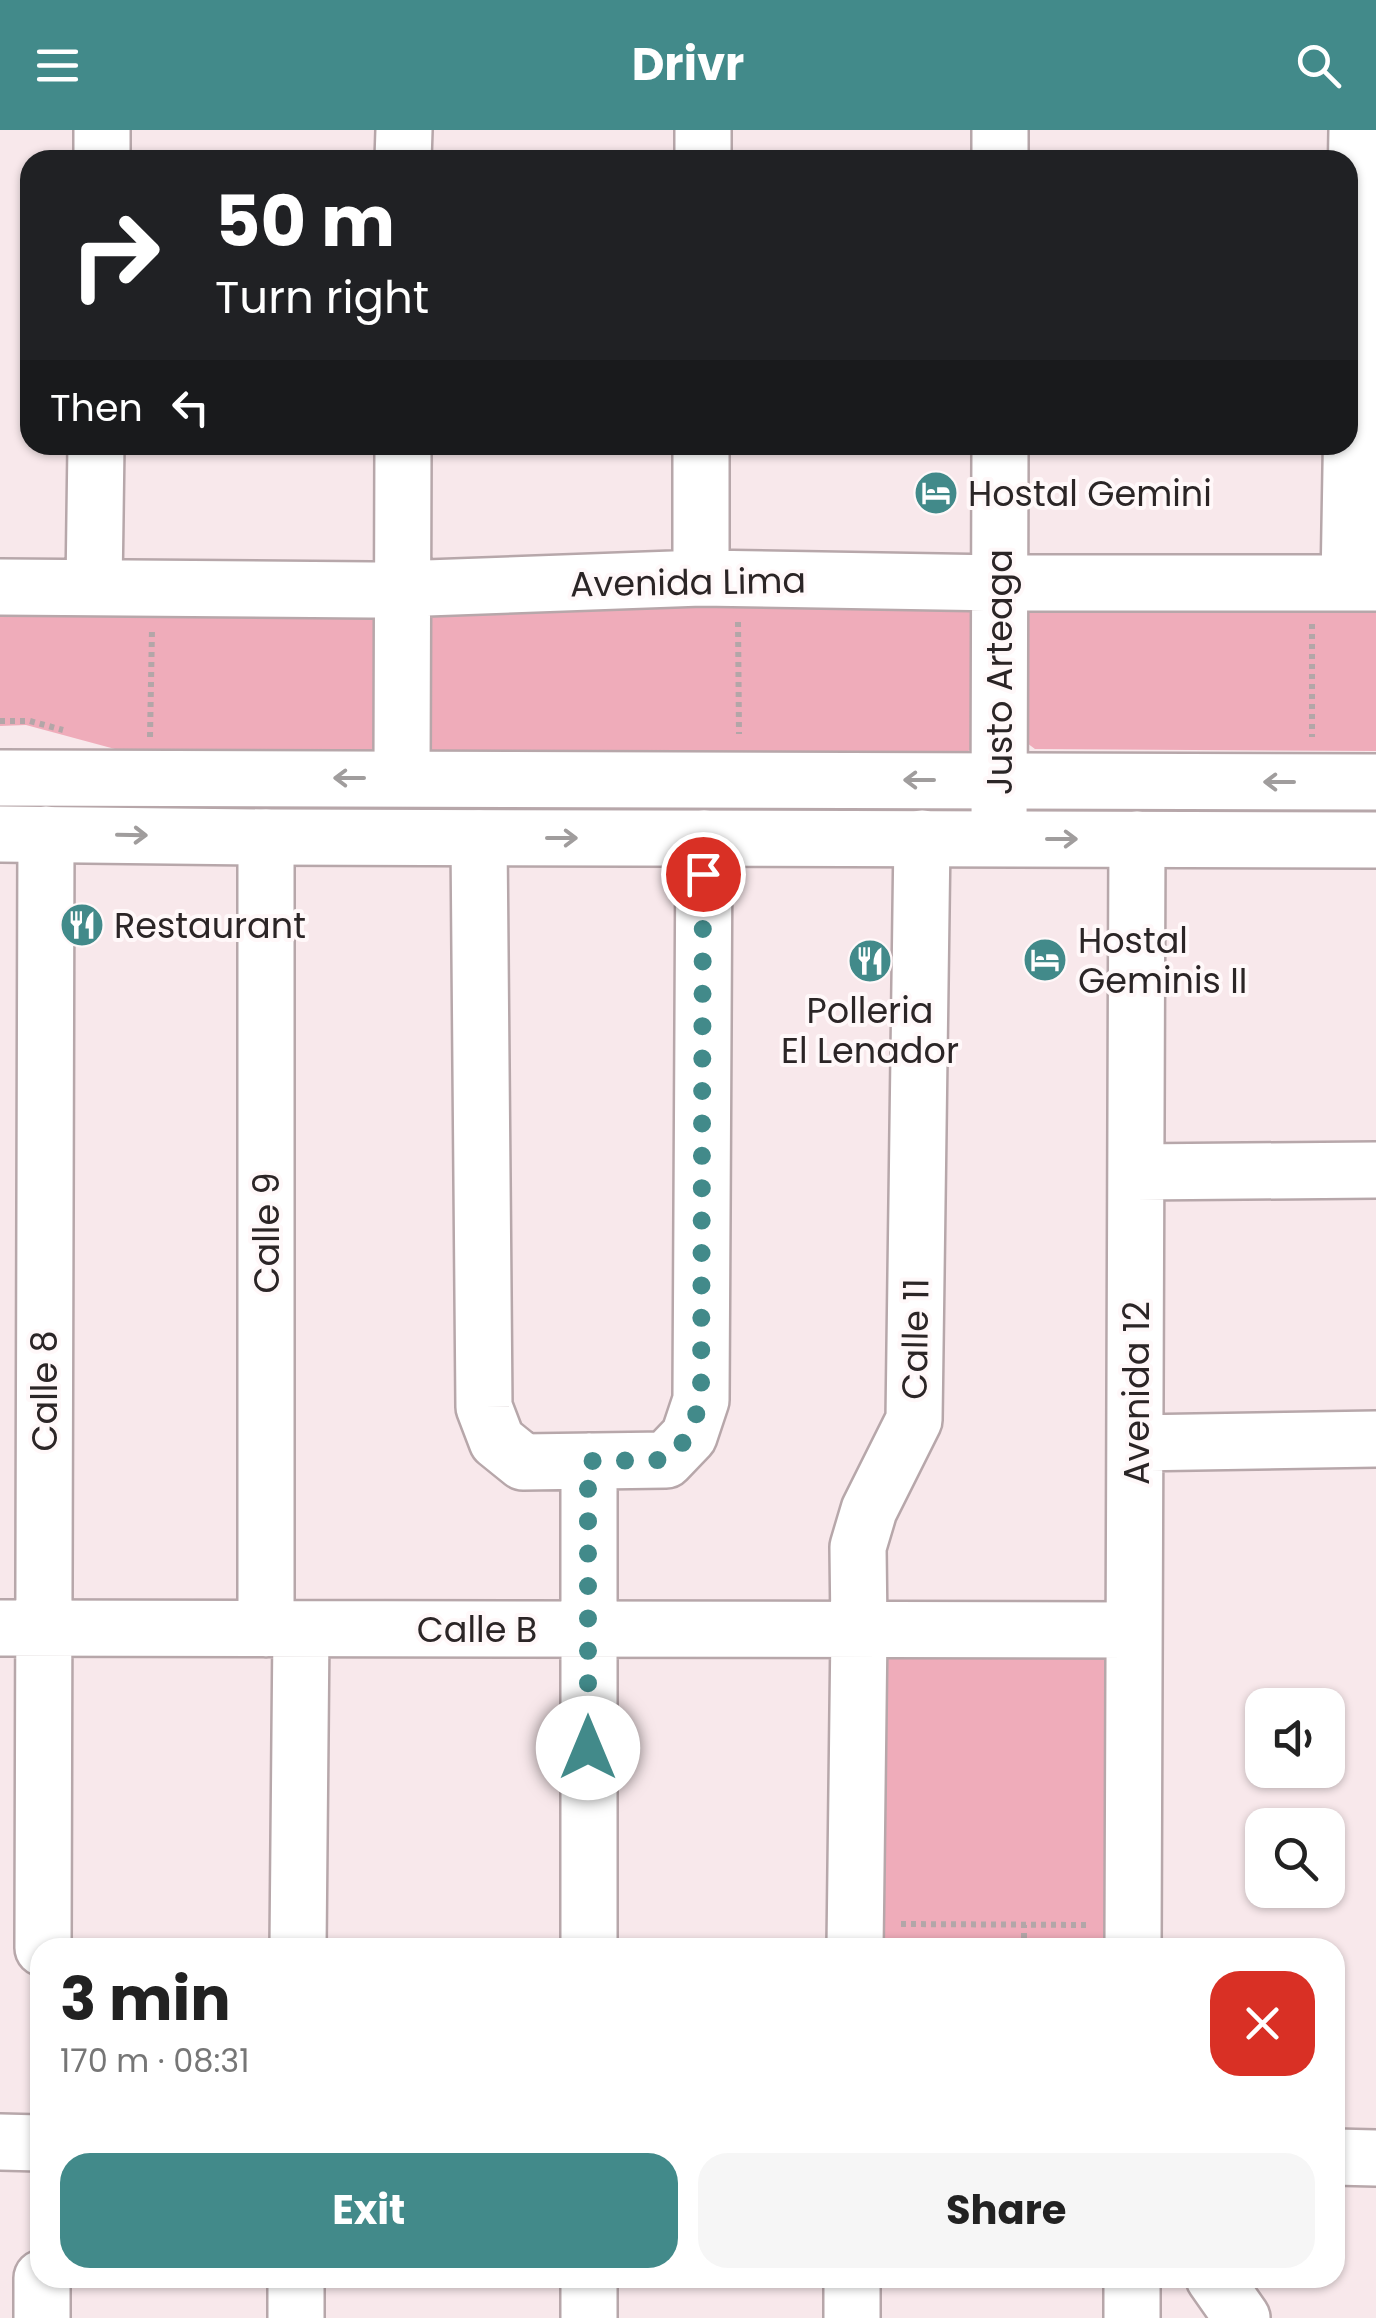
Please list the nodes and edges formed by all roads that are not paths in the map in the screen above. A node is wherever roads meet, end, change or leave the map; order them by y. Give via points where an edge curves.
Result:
1 (1357, 130) edge
2 (1366, 228) edge
3 (1358, 370) edge
4 (96, 455) edge
5 (403, 455) edge
6 (703, 455) edge
7 (1000, 455) edge
8 (1353, 455) edge
9 (719, 578) junction
10 (1000, 583) junction
11 (1346, 583) edge
12 (0, 587) edge
13 (94, 587) junction
14 (402, 589) junction
15 (0, 778) edge
16 (402, 778) junction
17 (999, 781) junction
18 (1376, 782) edge
19 (23, 834) edge
20 (266, 837) junction
21 (479, 838) junction
22 (704, 838) junction
23 (922, 838) junction
24 (999, 838) junction
25 (1137, 839) junction
26 (1376, 840) edge
27 (1376, 1170) edge
28 (1136, 1172) junction
29 (1376, 1439) edge
30 (1136, 1443) junction
31 (588, 1461) junction
32 (22, 1628) edge
33 (283, 1629) junction
34 (588, 1629) junction
35 (859, 1630) junction
36 (1134, 1630) junction
37 (870, 1936) edge
38 (1116, 1936) edge
39 (41, 1938) edge
40 (298, 1938) edge
41 (589, 1938) edge
42 (0, 2142) edge
43 (30, 2143) edge
44 (1345, 2158) edge
45 (1376, 2158) edge
46 (42, 2288) edge
47 (296, 2288) edge
48 (590, 2288) edge
49 (852, 2288) edge
50 (1132, 2288) edge
51 (1221, 2288) edge
52 (42, 2318) edge
53 (296, 2318) edge
54 (590, 2318) edge
55 (852, 2318) edge
56 (1132, 2318) edge
57 (1242, 2318) edge

1 - 2 street
2 - 3 street
4 - 13 street
5 - 14 street
6 - 9 street
7 - 10 street, Justo Arteaga
8 - 11 street
9 - 10 street, Avenida Lima
9 - 14 street, Avenida Lima
10 - 11 street, Avenida Lima
10 - 17 street, Justo Arteaga
12 - 13 street, Avenida Lima
13 - 14 street, Avenida Lima
14 - 16 street
16 -> 15 street
17 -> 16 street
18 -> 17 street
17 - 24 street, Justo Arteaga
19 -> 20 street
19 - 32 street, Calle 8
20 - 21 street
20 - 33 street, Calle 9
21 -> 22 street
21 - 31 street via 484,1407 497,1441 523,1462
22 - 23 street
22 - 31 street via 701,1400 689,1436 666,1460
23 - 24 street
23 - 35 street, Calle 11 via 914,1420 858,1547
24 -> 25 street
25 - 26 street
25 - 28 street, Avenida 12
27 - 28 street
28 - 30 street, Avenida 12
29 - 30 street
30 - 36 street, Avenida 12
31 - 34 street
32 - 33 street, Calle B
32 - 39 street, Calle 8
33 - 34 street, Calle B
33 - 40 street, Calle 9
34 - 35 street, Calle B
34 - 41 street
35 - 36 street, Calle B
35 - 37 street, Calle 11
36 - 38 street, Avenida 12
42 - 43 street
44 - 45 street
46 - 52 street
47 - 53 street
48 - 54 street
49 - 55 street
50 - 56 street
51 - 57 street

